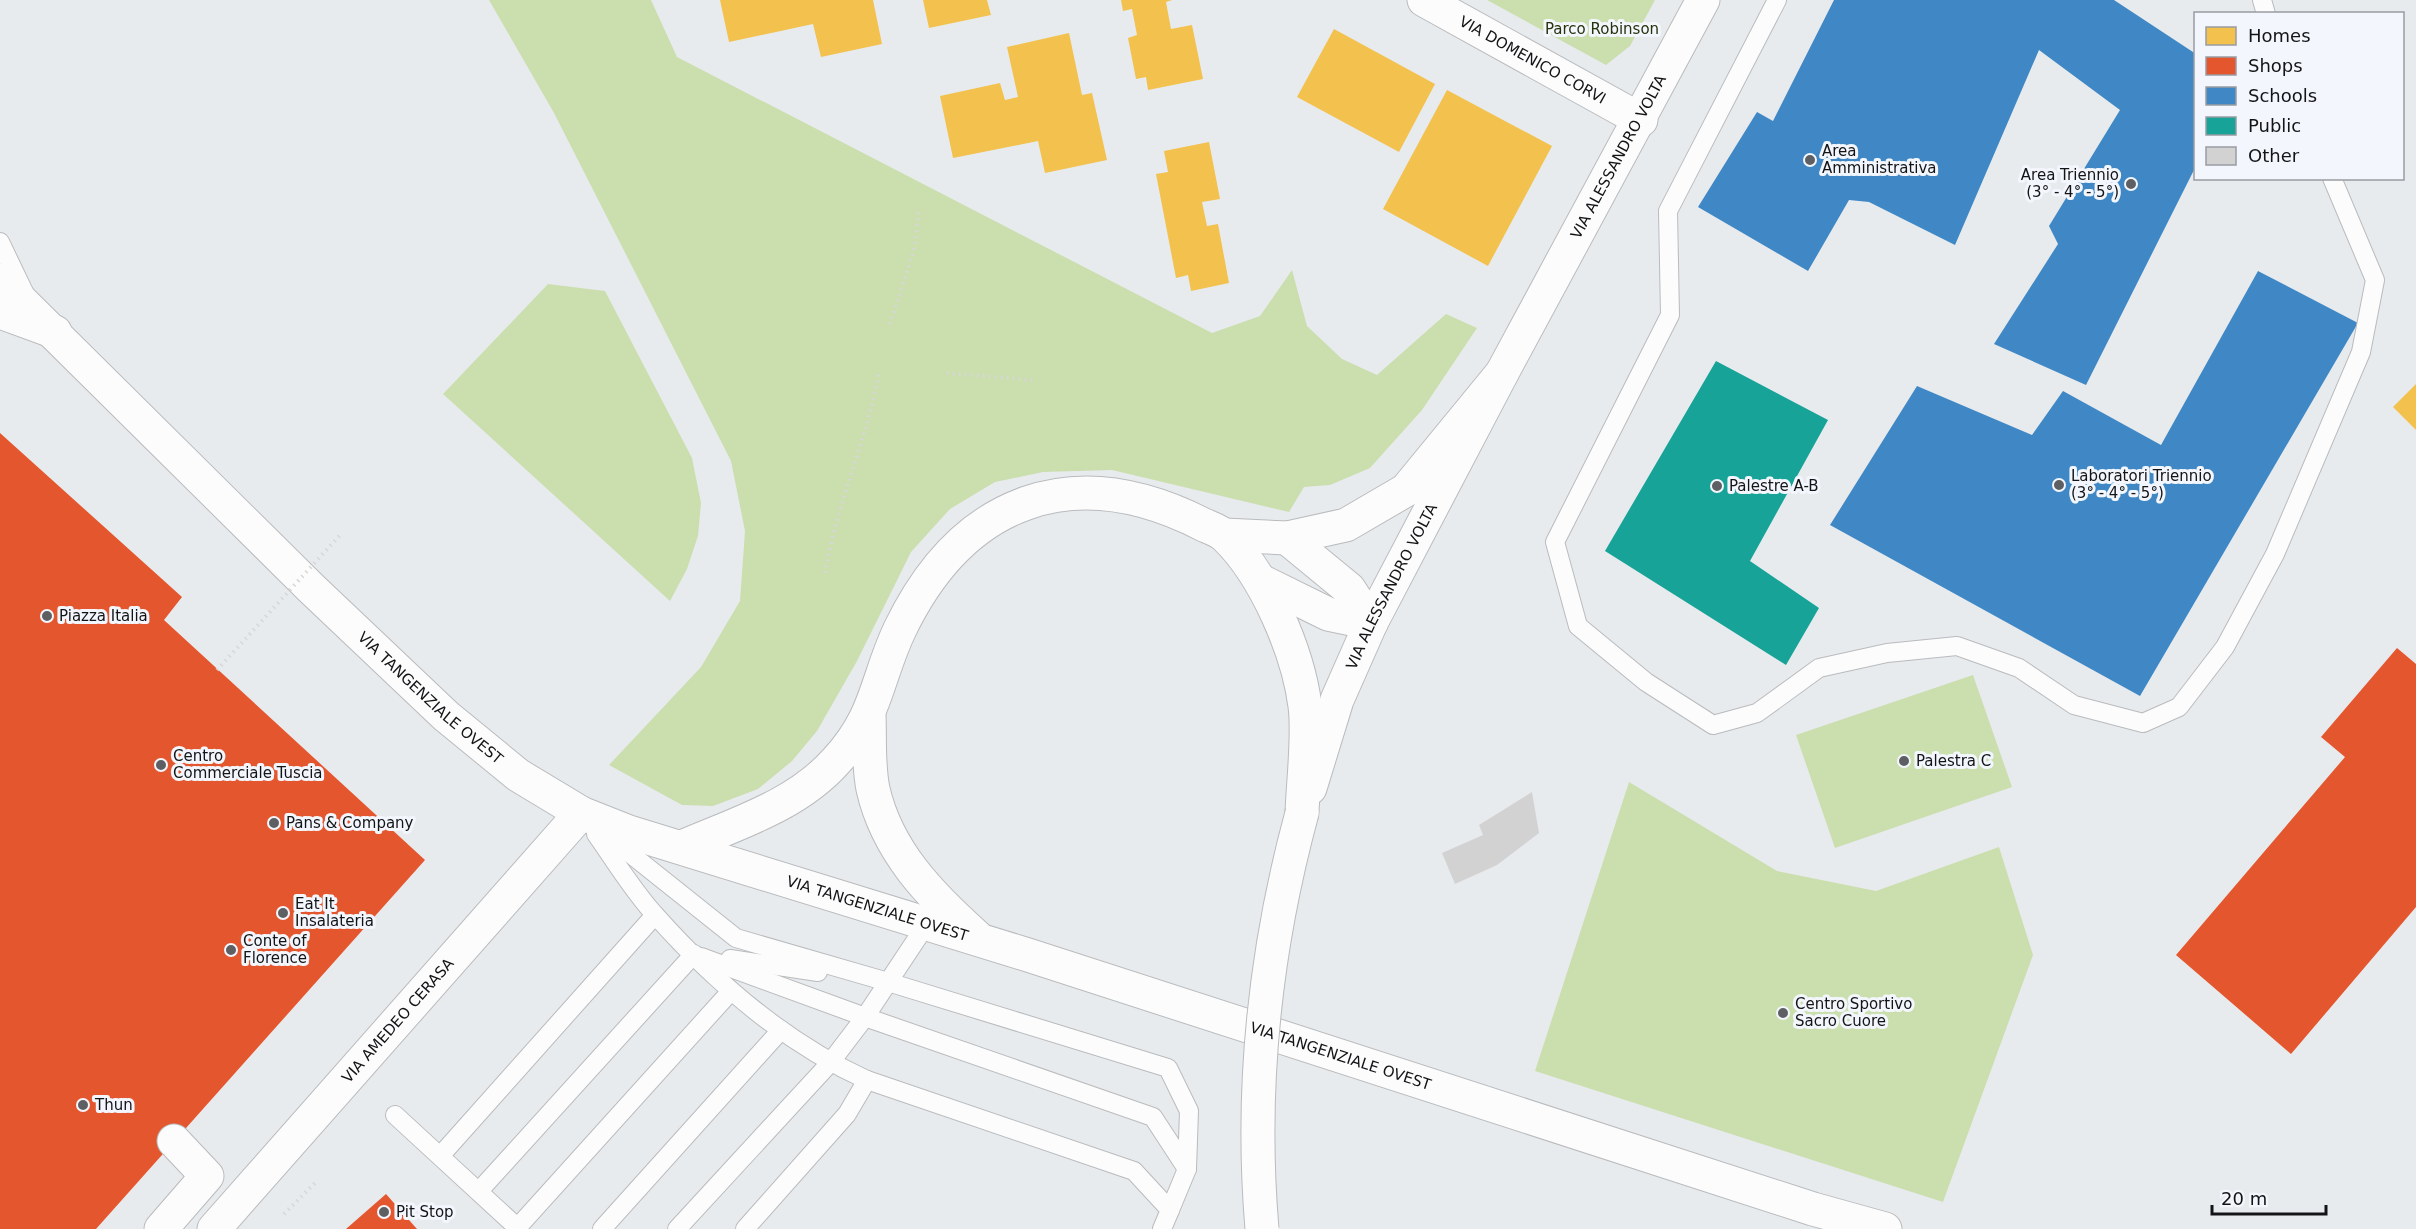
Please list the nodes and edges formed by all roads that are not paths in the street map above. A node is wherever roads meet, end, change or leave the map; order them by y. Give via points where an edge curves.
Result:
1 (1424, 0) edge
2 (1704, 0) edge
3 (1774, 1) edge
4 (1641, 120) junction
5 (2333, 180) edge
6 (0, 242) edge
7 (0, 280) edge
8 (0, 312) edge
9 (45, 322) junction
10 (1502, 373) junction
11 (1224, 535) junction
12 (1287, 538) junction
13 (1261, 581) junction
14 (1371, 623) junction
15 (869, 716) junction
16 (581, 813) junction
17 (1302, 813) junction
18 (682, 848) junction
19 (655, 915) junction
20 (926, 925) junction
21 (982, 941) junction
22 (694, 954) junction
23 (888, 982) junction
24 (732, 992) junction
25 (865, 1017) junction
26 (781, 1030) junction
27 (830, 1063) junction
28 (867, 1080) junction
29 (395, 1115) dead end
30 (174, 1141) dead end
31 (441, 1155) junction
32 (1187, 1169) junction
33 (479, 1191) junction
34 (1813, 1209) junction
35 (1170, 1210) junction
36 (518, 1228) edge
37 (161, 1229) edge
38 (213, 1229) edge
39 (602, 1229) edge
40 (677, 1229) edge
41 (745, 1229) edge
42 (1162, 1229) edge
43 (1262, 1229) edge
44 (1841, 1229) edge
45 (1885, 1229) edge

1 - 4 main road, VIA DOMENICO CORVI
2 - 4 main road, VIA ALESSANDRO VOLTA
3 - 5 lane via 1668,211 1670,315 1555,542 1578,626 1646,682 1713,724 1757,713 1819,668 1887,653 1957,646 2019,668 2074,705 2143,723 2179,707 2225,647 2275,554 2361,352 2375,280
4 - 10 main road, VIA ALESSANDRO VOLTA
6 - 9 lane, VIA TANGENZIALE OVEST
7 - 9 main road, VIA TANGENZIALE OVEST
8 - 9 main road
9 - 16 main road, VIA TANGENZIALE OVEST via 311,588 446,716 518,775
10 - 12 main road via 1406,490 1346,525
10 - 14 main road, VIA ALESSANDRO VOLTA
11 - 12 main road
11 - 13 main road
11 - 15 main road via 1162,506 1095,494 1031,499 991,519 935,569 900,629
12 - 14 main road via 1349,589
13 - 14 main road via 1328,614
13 - 17 main road via 1288,642 1305,706
14 - 17 main road, VIA ALESSANDRO VOLTA via 1337,700
15 - 18 main road via 835,763 813,782 742,823
15 - 21 main road via 869,760 879,812 910,869 935,900
16 - 18 main road, VIA TANGENZIALE OVEST
16 - 19 lane
16 - 23 lane via 736,938
16 - 38 main road, VIA AMEDEO CERASA
17 - 43 main road, VIA ALESSANDRO VOLTA, bridge via 1277,915 1263,1012 1257,1116
18 - 20 main road, VIA TANGENZIALE OVEST
19 - 22 lane
19 - 31 lane
20 - 21 main road, VIA TANGENZIALE OVEST
20 - 23 lane
21 - 34 main road, VIA TANGENZIALE OVEST
22 - 23 lane
22 - 24 lane
22 - 25 lane
22 - 33 lane
23 - 25 lane
23 - 32 lane via 1168,1068 1189,1111
24 - 26 lane
24 - 36 lane
25 - 27 lane
25 - 32 lane via 1153,1117
26 - 27 lane
26 - 39 lane
27 - 28 lane
27 - 40 lane
28 - 35 lane via 1134,1171
28 - 41 lane via 847,1114
29 - 31 lane
30 - 37 main road via 207,1176
31 - 33 lane
32 - 35 lane
33 - 36 lane
34 - 44 main road
34 - 45 main road, VIA TANGENZIALE OVEST
35 - 42 lane

